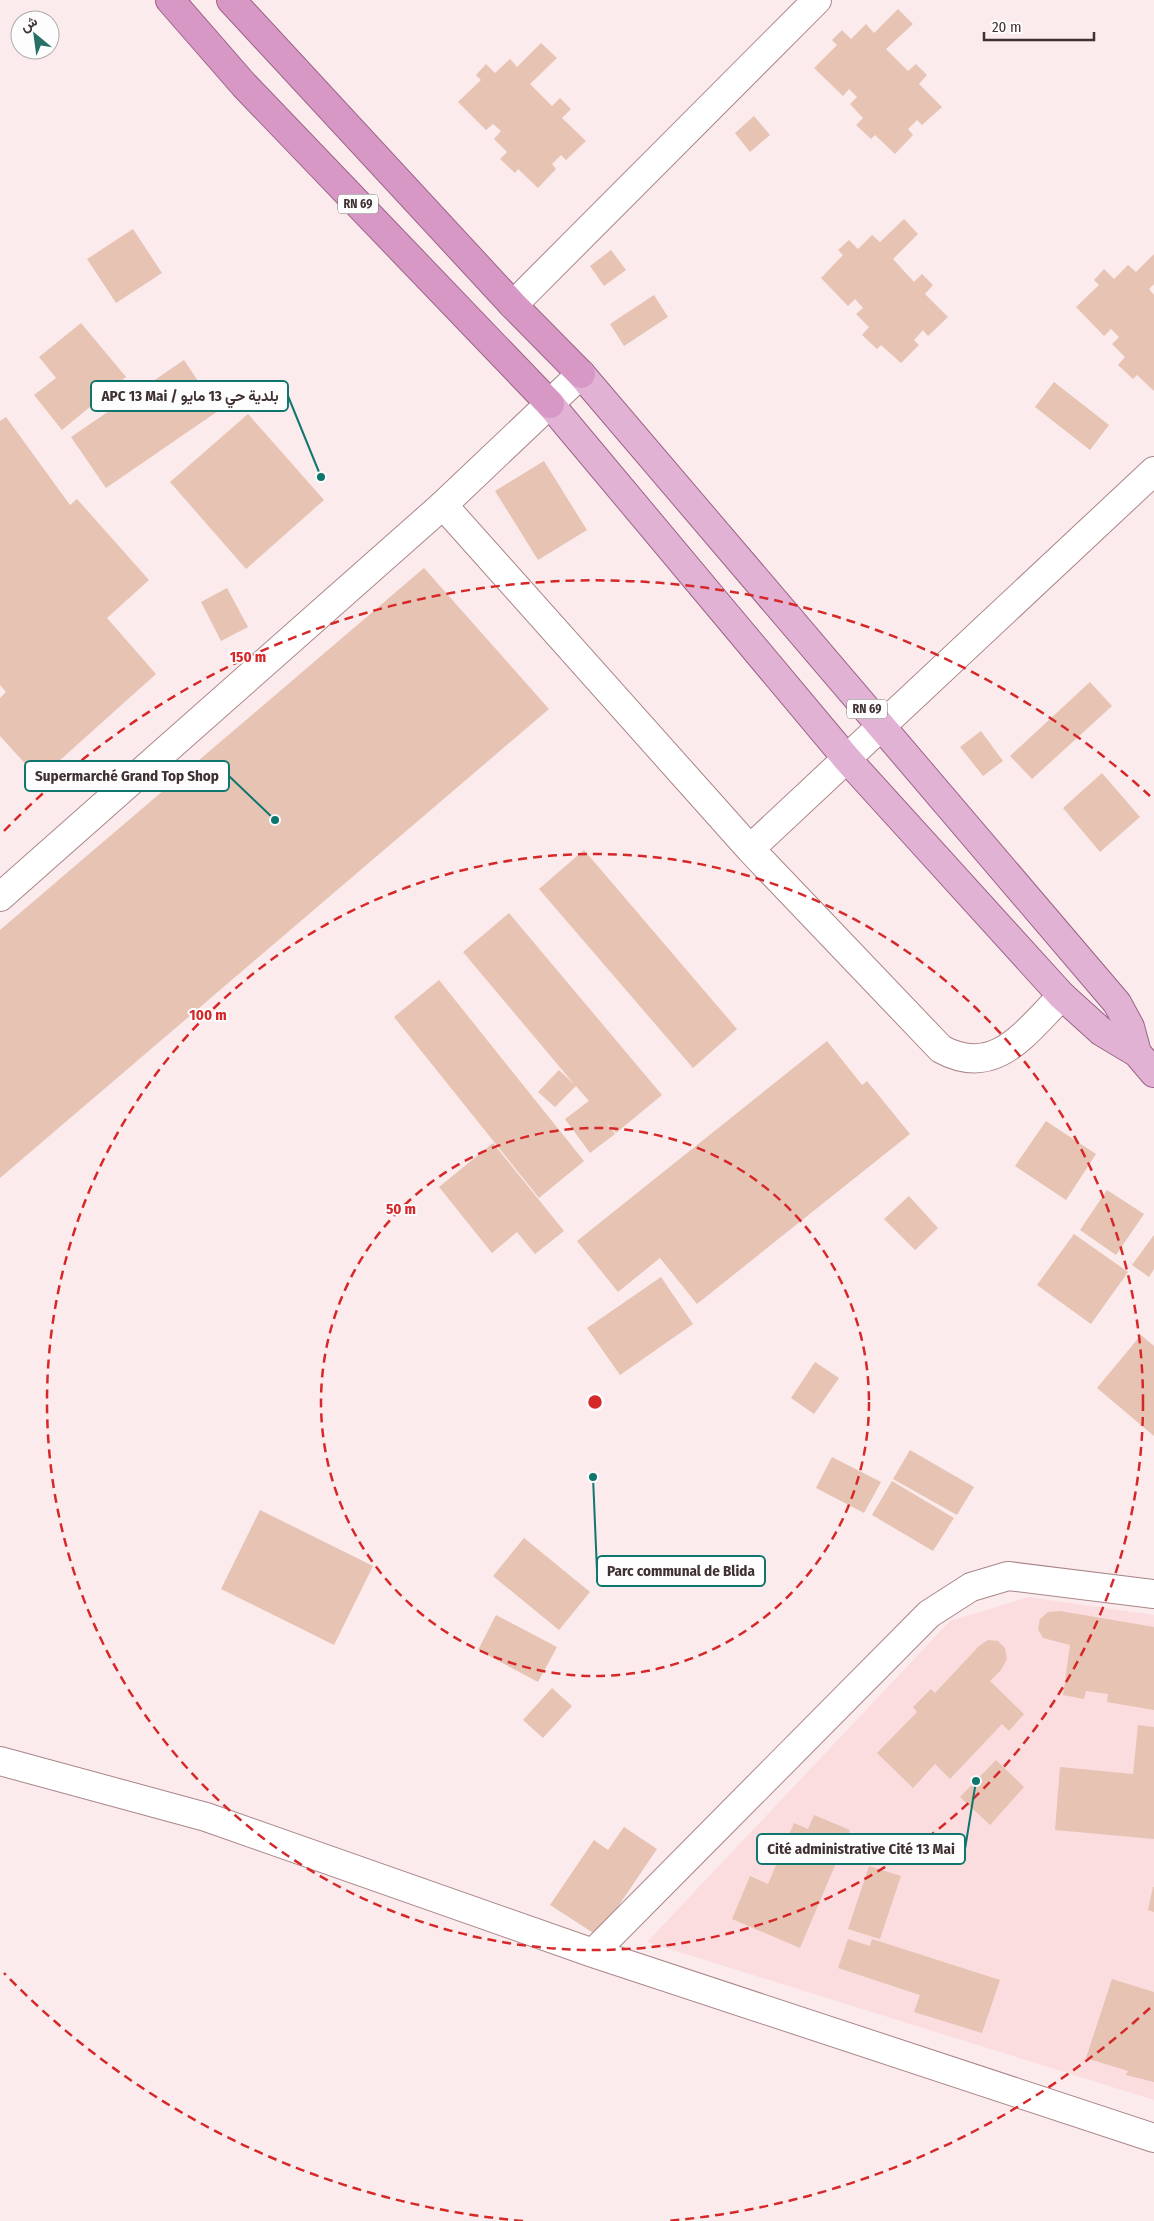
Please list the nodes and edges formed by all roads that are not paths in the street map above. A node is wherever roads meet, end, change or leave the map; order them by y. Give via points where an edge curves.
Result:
1 (170, 0) edge
2 (231, 0) edge
3 (817, 0) edge
4 (512, 305) junction
5 (581, 374) junction
6 (550, 404) junction
7 (1154, 471) edge
8 (444, 505) junction
9 (882, 727) junction
10 (847, 759) junction
11 (750, 849) junction
12 (0, 897) edge
13 (1062, 996) junction
14 (1136, 1053) junction
15 (1154, 1073) edge
16 (1154, 1594) edge
17 (0, 1761) edge
18 (593, 1953) junction
19 (1154, 2138) edge

1 - 6 highway, RN 69 via 244,85
2 - 4 highway, RN 69
3 - 4 street
4 - 5 highway, RN 69
5 - 6 street
5 - 9 main road, RN 69
6 - 8 street
6 - 10 main road, RN 69
7 - 9 street
8 - 11 street
8 - 12 street
9 - 10 street
9 - 14 main road, RN 69 via 1117,1003 1130,1027
10 - 11 street
10 - 13 main road, RN 69
11 - 13 street via 931,1039 954,1056 968,1059 997,1055 1009,1048
13 - 14 main road, RN 69 via 1102,1032
14 - 15 main road, RN 69
16 - 18 street via 1008,1576 971,1587 938,1608
17 - 18 street via 206,1817
18 - 19 street

